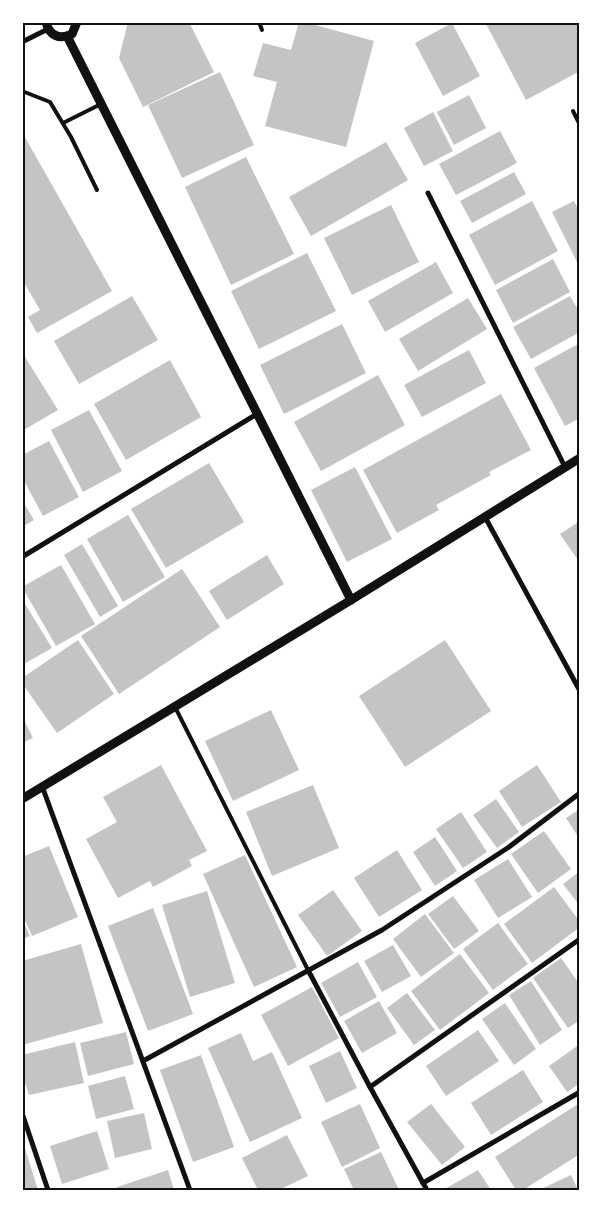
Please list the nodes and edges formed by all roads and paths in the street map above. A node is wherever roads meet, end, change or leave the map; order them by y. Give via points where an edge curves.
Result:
1 (77, 22) edge
2 (258, 22) edge
3 (47, 26) edge
4 (262, 30) dead end
5 (67, 36) junction
6 (22, 42) edge
7 (22, 91) edge
8 (101, 104) junction
9 (573, 111) dead end
10 (63, 123) junction
11 (580, 126) edge
12 (97, 190) dead end
13 (428, 193) dead end
14 (257, 414) junction
15 (580, 458) edge
16 (565, 467) junction
17 (485, 517) junction
18 (22, 557) edge
19 (351, 600) junction
20 (580, 691) edge
21 (175, 707) junction
22 (42, 786) junction
23 (580, 793) edge
24 (22, 799) edge
25 (580, 939) edge
26 (308, 970) junction
27 (142, 1061) junction
28 (370, 1087) junction
29 (580, 1092) edge
30 (22, 1113) edge
31 (424, 1183) junction
32 (48, 1190) edge
33 (190, 1190) edge
34 (427, 1190) edge

1 - 5 street via 72,34
2 - 4 lane
3 - 5 street via 54,35
3 - 6 street
5 - 8 street
7 - 10 lane via 50,102
8 - 10 lane
8 - 14 street
9 - 11 lane
10 - 12 lane
13 - 16 street
14 - 18 street
14 - 19 street
15 - 16 street
16 - 17 street
17 - 19 street
17 - 20 street
19 - 21 street
21 - 22 street
21 - 26 lane
22 - 24 street
22 - 27 street
23 - 26 street via 508,847 382,930
25 - 28 street
26 - 27 street
26 - 28 street
27 - 33 street
28 - 31 street
29 - 31 street
30 - 32 street
31 - 34 street

